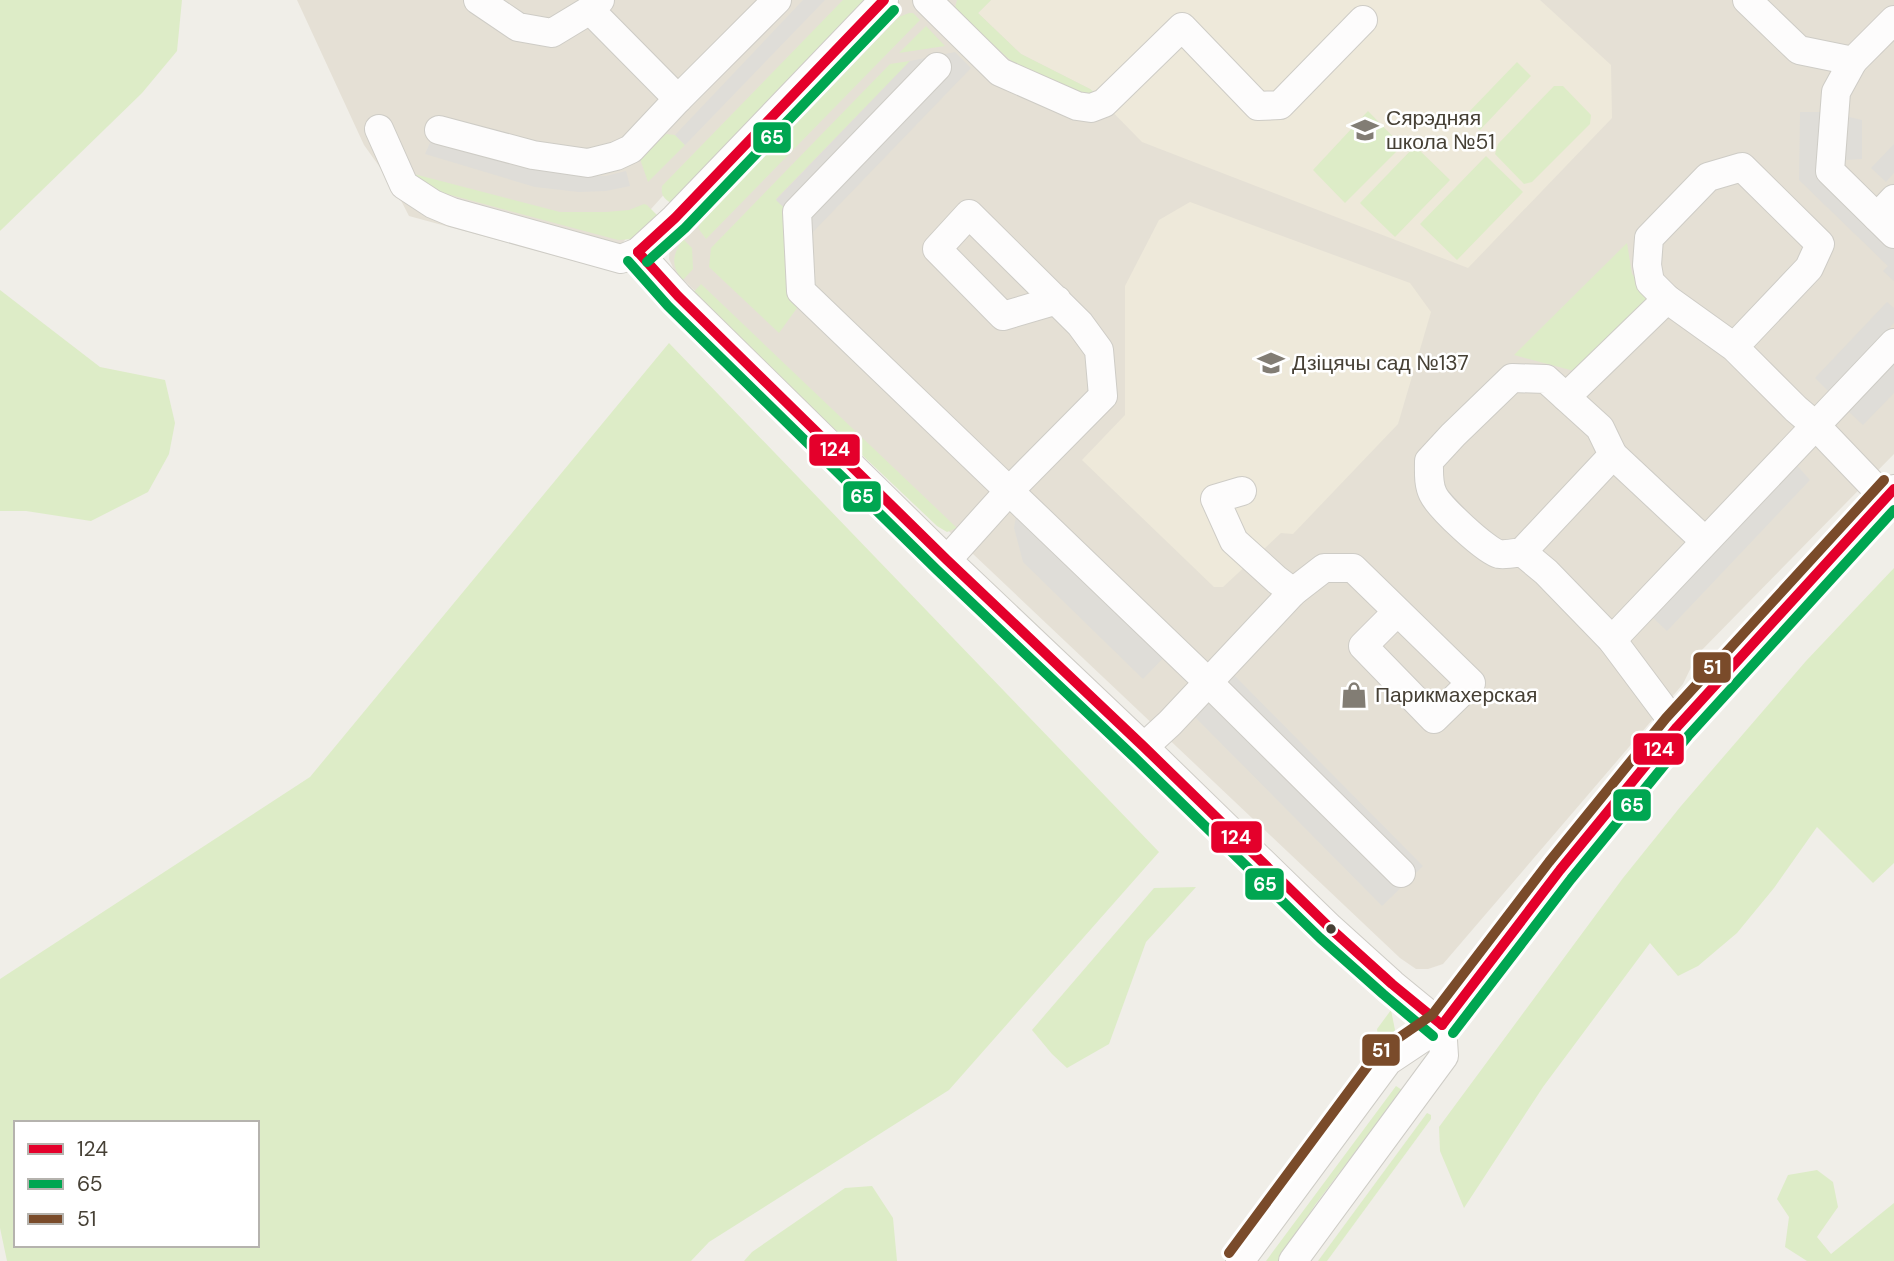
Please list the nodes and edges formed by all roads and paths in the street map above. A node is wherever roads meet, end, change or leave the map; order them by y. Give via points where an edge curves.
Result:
1 (478, 0) edge
2 (778, 0) edge
3 (884, 0) edge
4 (927, 0) edge
5 (1747, 0) edge
6 (595, 5) edge
7 (1363, 20) dead end
8 (1894, 20) edge
9 (1853, 61) junction
10 (937, 68) dead end
11 (678, 99) junction
12 (379, 129) dead end
13 (439, 130) dead end
14 (1888, 217) edge
15 (638, 252) junction
16 (1667, 299) junction
17 (1058, 300) dead end
18 (1894, 343) edge
19 (1734, 346) junction
20 (1566, 397) junction
21 (1816, 426) junction
22 (1613, 455) junction
23 (1009, 491) junction
24 (1242, 491) dead end
25 (1890, 494) edge
26 (1705, 541) junction
27 (1522, 552) junction
28 (947, 560) junction
29 (1293, 592) junction
30 (1397, 612) dead end
31 (1612, 639) junction
32 (1208, 682) junction
33 (1677, 727) junction
34 (1144, 747) junction
35 (1401, 873) dead end
36 (1442, 1025) junction
37 (1240, 1261) edge
38 (1293, 1261) edge

1 - 6 street via 518,27 552,33
2 - 11 street
3 - 15 street
4 - 7 street via 1000,72 1091,108 1104,103 1182,27 1258,106 1280,105
5 - 9 street via 1800,50
6 - 11 street
8 - 9 street
9 - 14 street via 1836,92 1830,171
10 - 23 street via 797,212 801,291
11 - 13 street via 631,149 588,163 533,155
12 - 15 street via 404,185 433,204 621,259
15 - 28 street
16 - 19 street
16 - 19 street via 1650,282 1649,238 1708,177 1742,167 1819,244 1809,268
16 - 20 street
17 - 23 street via 1099,350 1103,396
18 - 21 street
19 - 21 street
20 - 22 street via 1600,428
20 - 27 street via 1546,379 1512,378 1429,461 1433,495 1448,513 1498,554
21 - 25 street
21 - 26 street
22 - 26 street
22 - 27 street
23 - 28 street
23 - 32 street
24 - 29 street via 1215,499 1234,541
25 - 33 street
26 - 31 street
27 - 31 street
28 - 34 street
29 - 30 street via 1324,568 1353,568
29 - 32 street
31 - 33 street
32 - 34 street
32 - 35 street
33 - 36 street
34 - 36 street via 1350,947
36 - 37 street via 1388,1061
36 - 38 street via 1444,1056

